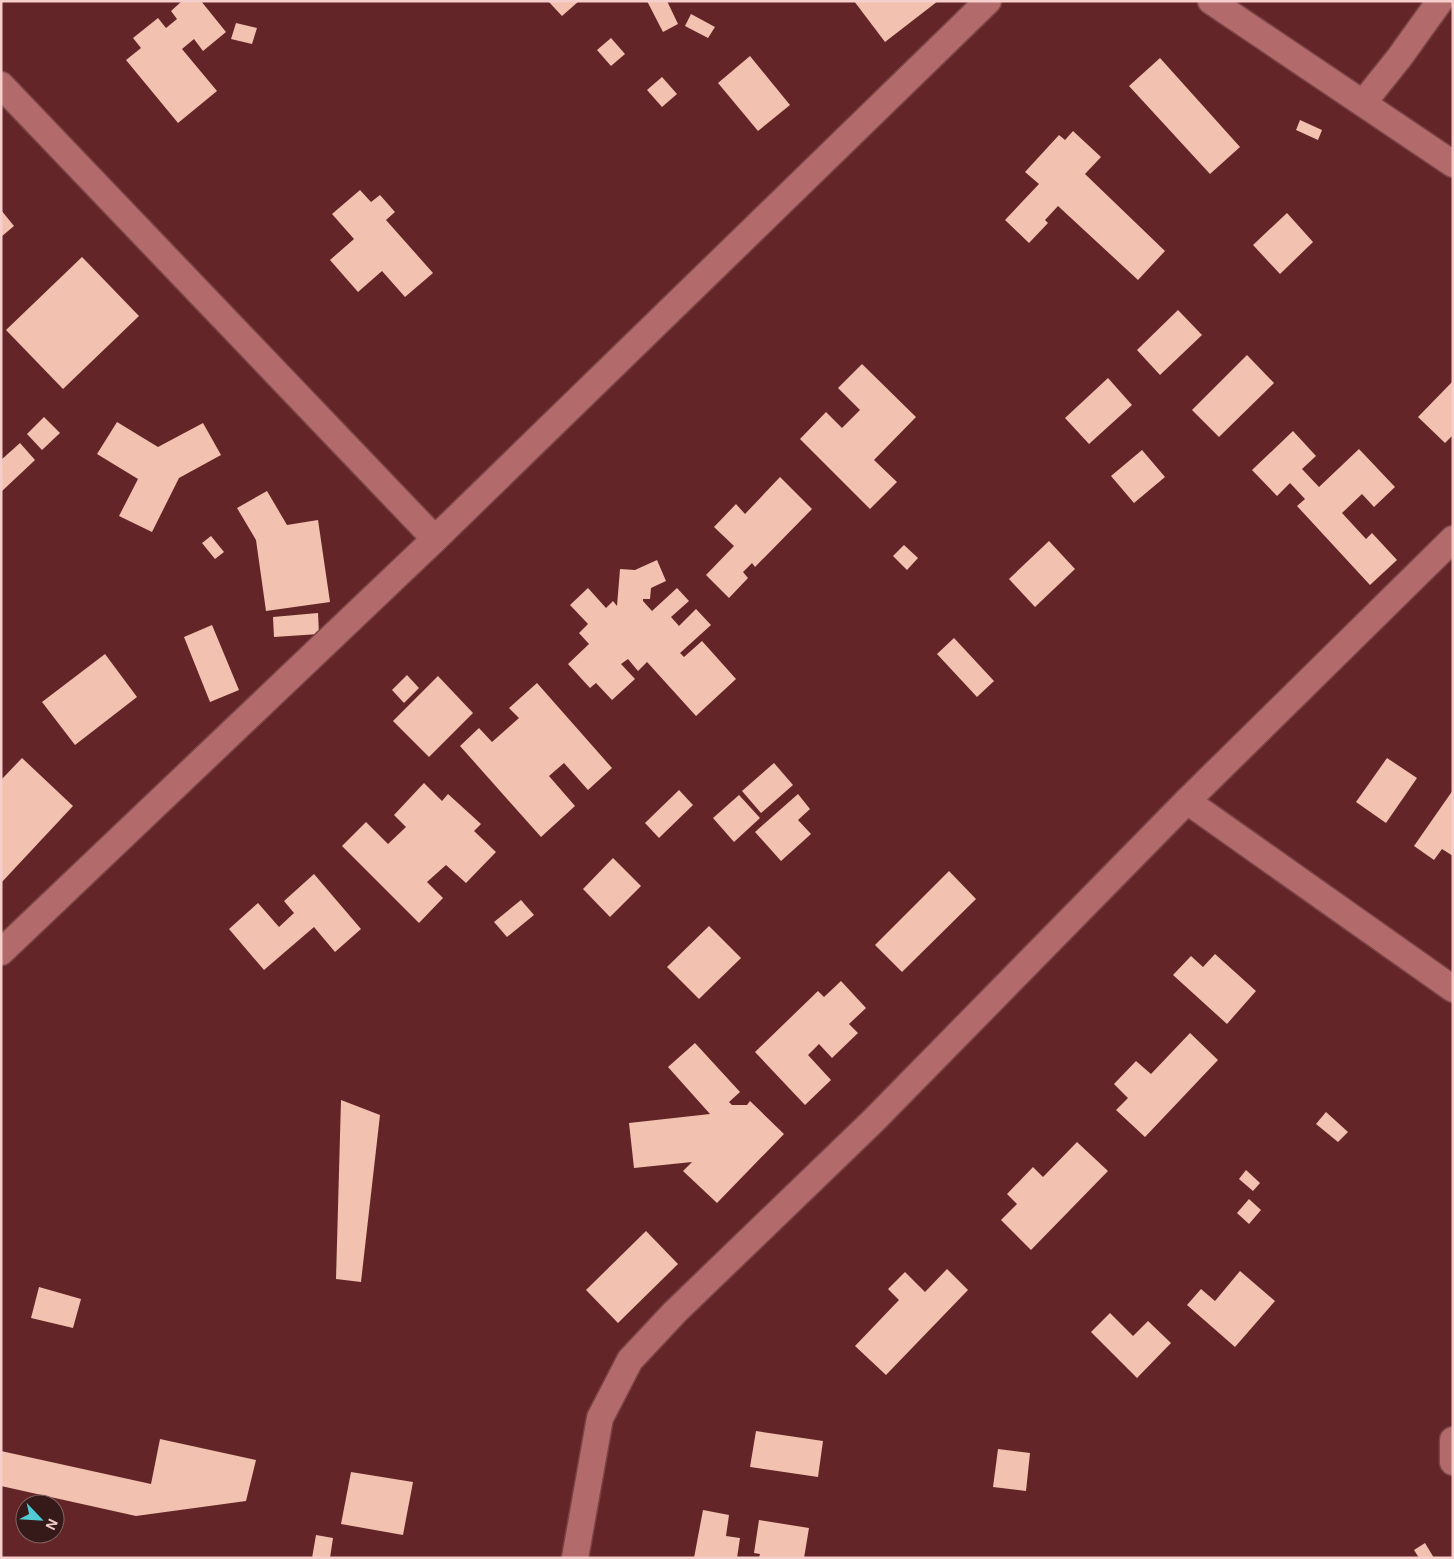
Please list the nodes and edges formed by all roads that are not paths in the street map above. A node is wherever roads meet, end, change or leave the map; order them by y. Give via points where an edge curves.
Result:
1 (988, 1) edge
2 (1211, 1) edge
3 (1440, 1) edge
4 (1, 85) edge
5 (1363, 103) junction
6 (1453, 164) edge
7 (435, 539) junction
8 (1453, 539) edge
9 (1187, 801) junction
10 (1, 952) edge
11 (1453, 989) edge
12 (1453, 1440) edge
13 (1453, 1462) edge
14 (575, 1558) edge

1 - 7 street
2 - 5 street
3 - 5 street
4 - 7 street
5 - 6 street
7 - 10 street
8 - 9 street
9 - 11 street
9 - 14 street via 873,1121 675,1312 630,1360 600,1418
12 - 13 street

